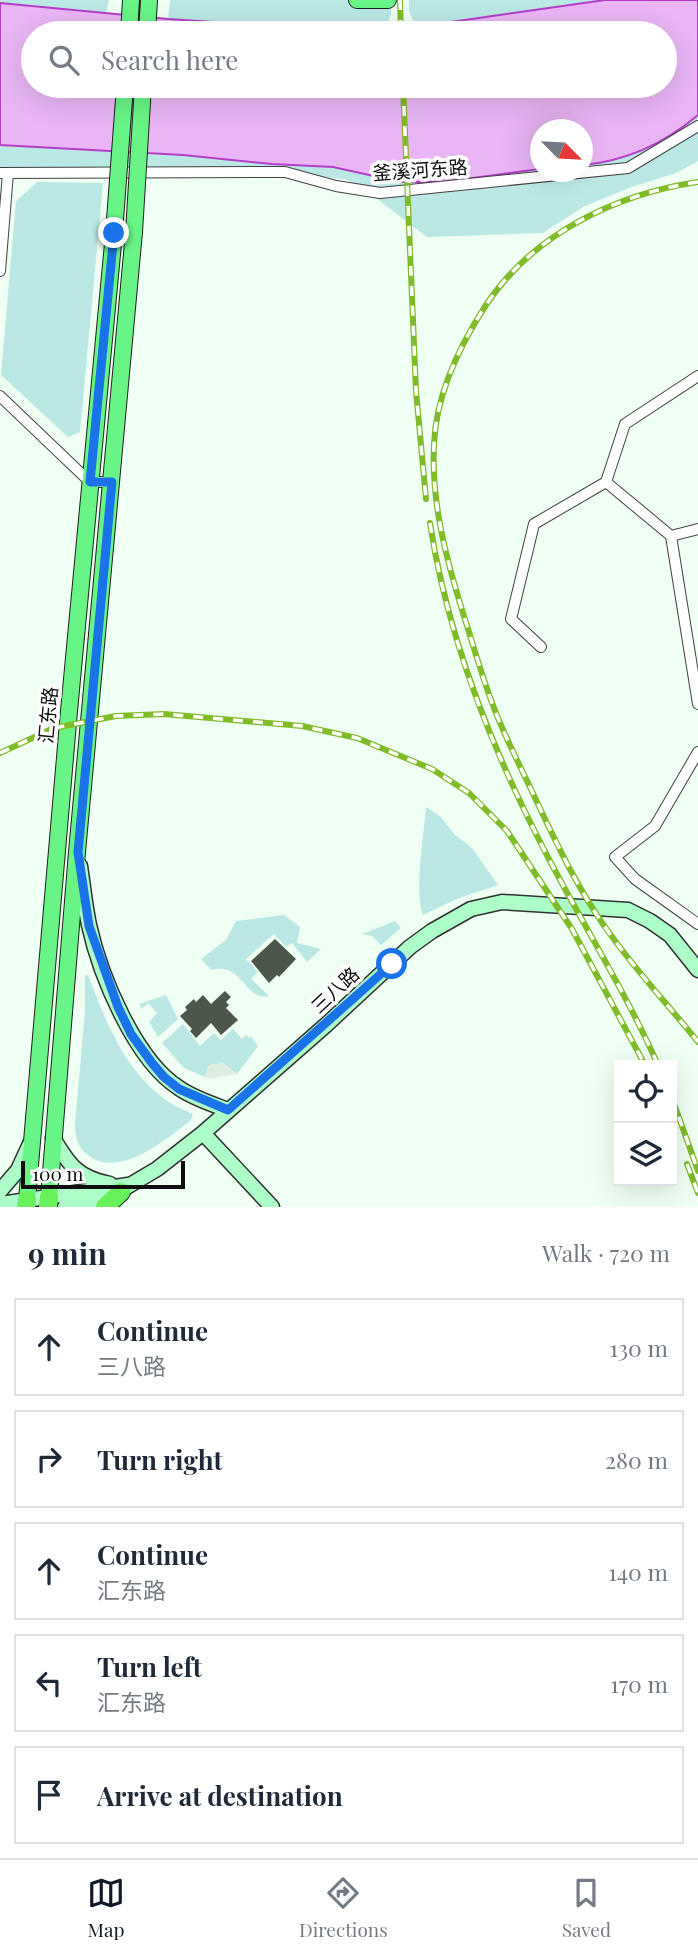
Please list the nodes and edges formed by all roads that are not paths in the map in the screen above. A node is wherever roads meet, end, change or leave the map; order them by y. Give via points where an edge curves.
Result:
1 (131, 0) edge
2 (149, 0) edge
3 (357, 0) edge
4 (388, 0) edge
5 (130, 21) edge
6 (148, 21) edge
7 (124, 98) edge
8 (142, 98) edge
9 (698, 126) edge
10 (4, 173) edge
11 (0, 271) edge
12 (698, 376) edge
13 (0, 396) edge
14 (90, 482) junction
15 (112, 482) junction
16 (606, 482) junction
17 (698, 529) edge
18 (671, 536) junction
19 (541, 647) dead end
20 (698, 705) edge
21 (698, 752) edge
22 (78, 852) junction
23 (698, 924) edge
24 (698, 970) edge
25 (228, 1110) junction
26 (203, 1133) junction
27 (53, 1138) junction
28 (32, 1140) junction
29 (124, 1187) junction
30 (0, 1191) edge
31 (48, 1202) edge
32 (0, 1204) edge
33 (27, 1204) edge
34 (65, 1207) edge
35 (105, 1207) edge
36 (272, 1207) edge

1 - 5 main road
2 - 6 main road
3 - 4 main road
7 - 14 main road, 汇东路, bridge
8 - 15 main road, bridge
9 - 10 street, 釜溪河东路 via 628,168 380,194 285,172
10 - 11 street
12 - 16 street via 625,424
13 - 14 street
14 - 15 street
14 - 28 main road, 汇东路
15 - 22 main road
16 - 18 street
16 - 19 street via 534,524 511,619
17 - 18 street
18 - 20 street
21 - 23 street via 655,827 615,857 635,879
22 - 25 main road via 89,926 131,1034 179,1089
22 - 27 main road
24 - 25 main road, 三八路 via 670,935 628,911 502,902 471,909 410,947
25 - 26 main road, 三八路
26 - 29 main road, 三八路 via 157,1169
26 - 36 main road
27 - 29 main road via 84,1177
27 - 31 main road
28 - 30 main road via 18,1170
28 - 33 main road, 汇东路
29 - 31 main road, 三八路
29 - 34 main road, 三八路 via 108,1198
29 - 35 highway
31 - 33 main road, 三八路
32 - 33 main road, 三八路

